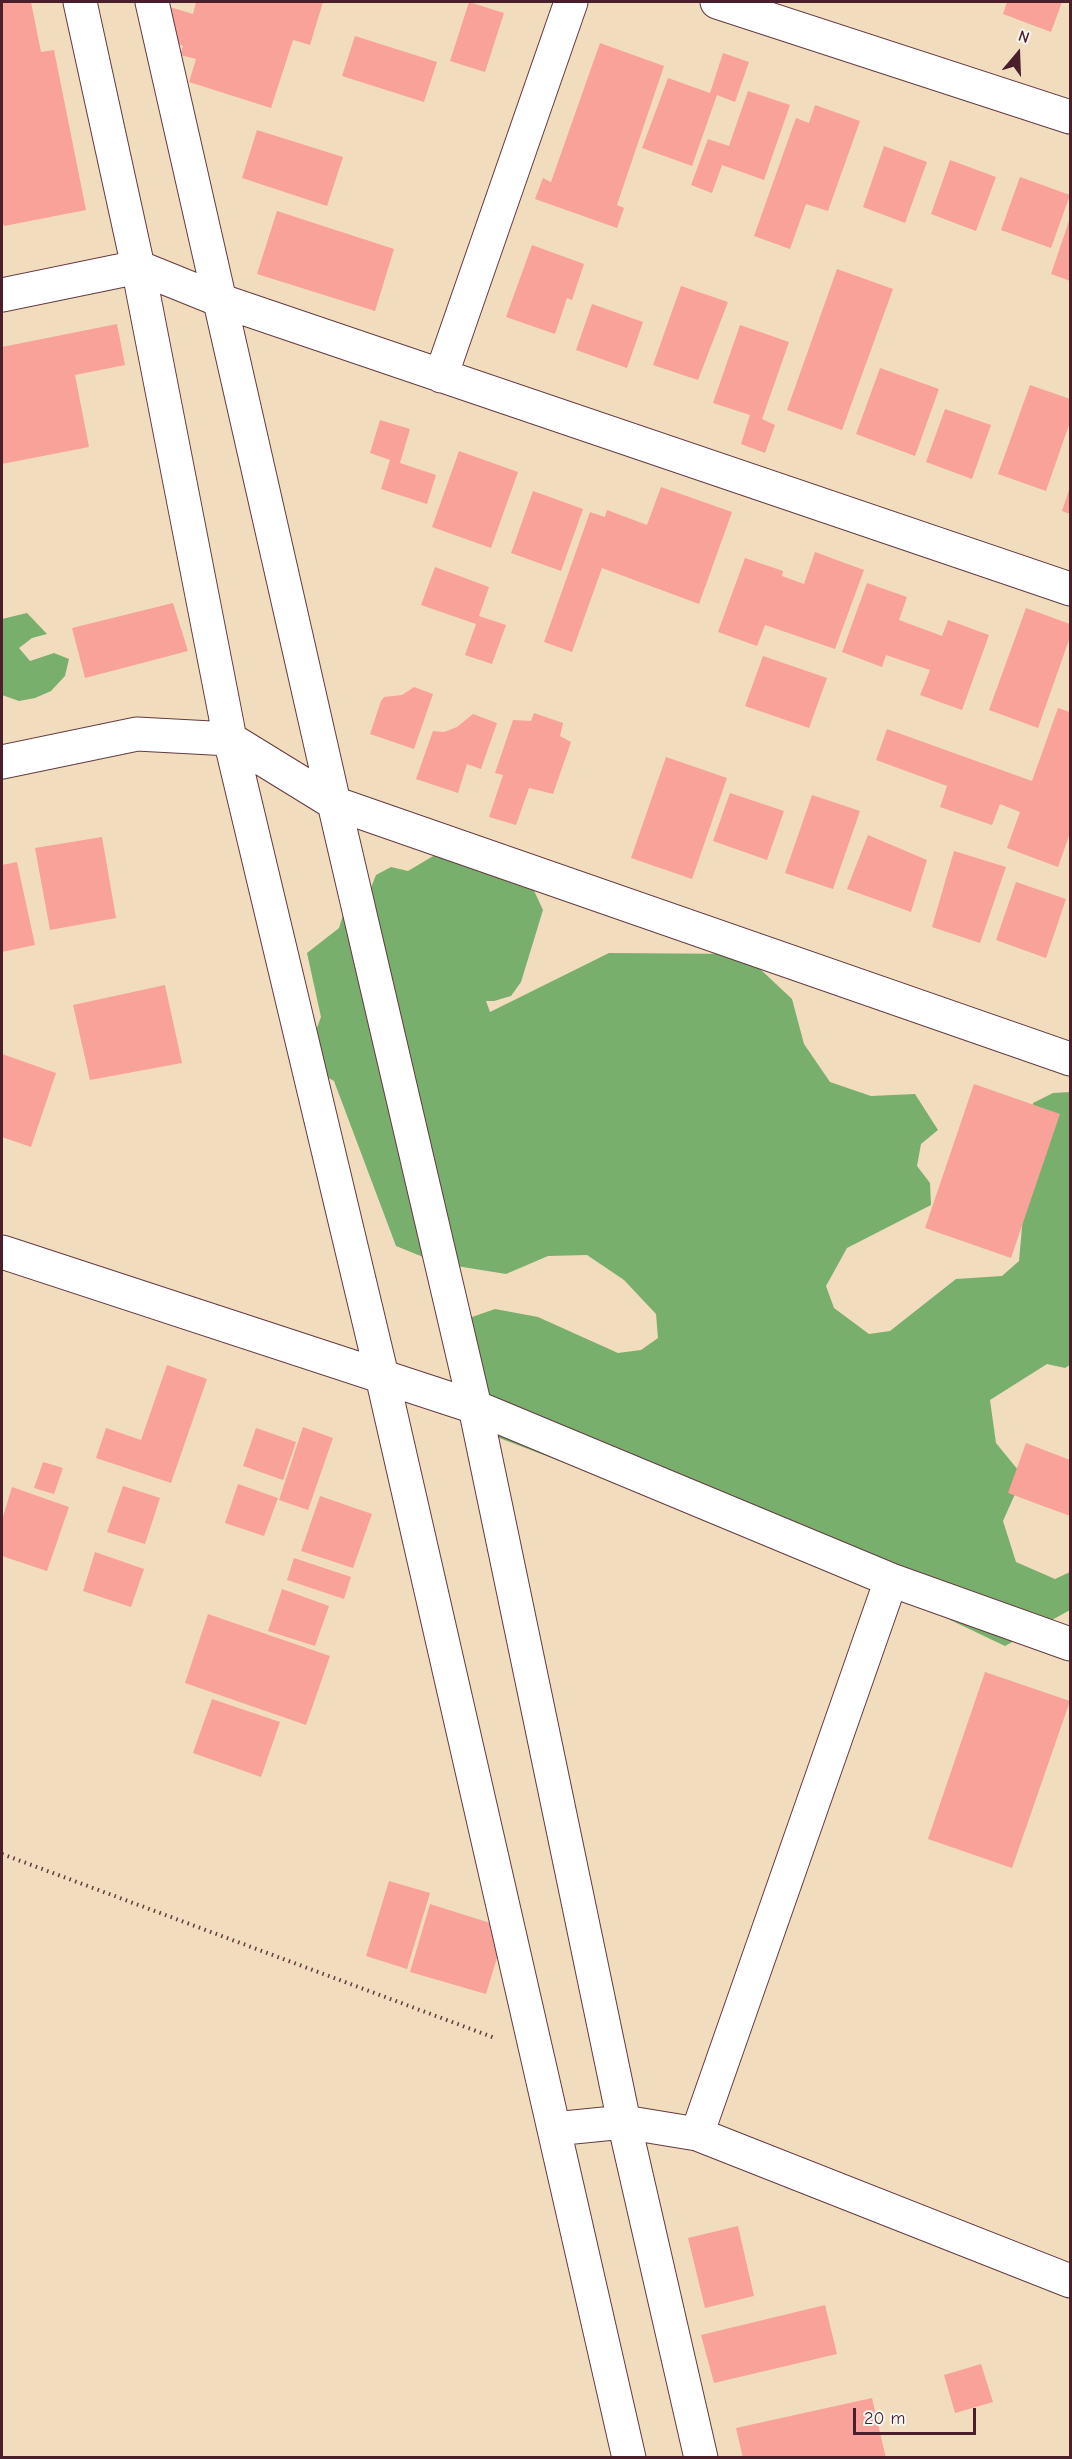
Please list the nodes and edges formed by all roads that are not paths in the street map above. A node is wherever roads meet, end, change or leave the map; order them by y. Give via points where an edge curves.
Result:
1 (80, 2) edge
2 (152, 2) edge
3 (571, 2) edge
4 (717, 2) edge
5 (1071, 117) edge
6 (138, 267) junction
7 (2, 295) edge
8 (222, 301) junction
9 (441, 376) junction
10 (1071, 589) edge
11 (230, 739) junction
12 (2, 762) edge
13 (334, 803) junction
14 (1071, 1059) edge
15 (2, 1252) edge
16 (382, 1376) junction
17 (475, 1407) junction
18 (891, 1580) junction
19 (1071, 1644) edge
20 (624, 2122) junction
21 (554, 2129) junction
22 (697, 2134) junction
23 (1071, 2281) edge
24 (629, 2457) edge
25 (701, 2457) edge

1 - 6 street
2 - 8 street
3 - 9 street
4 - 5 street
6 - 7 street
6 - 8 street
6 - 11 street
8 - 9 street
8 - 13 street
9 - 10 street
11 - 12 street via 137,734
11 - 13 street
11 - 16 street
13 - 14 street
13 - 17 street
15 - 16 street
16 - 17 street
16 - 21 street
17 - 18 street
17 - 20 street
18 - 19 street
18 - 22 street
20 - 21 street
20 - 22 street
20 - 25 street
21 - 24 street
22 - 23 street

